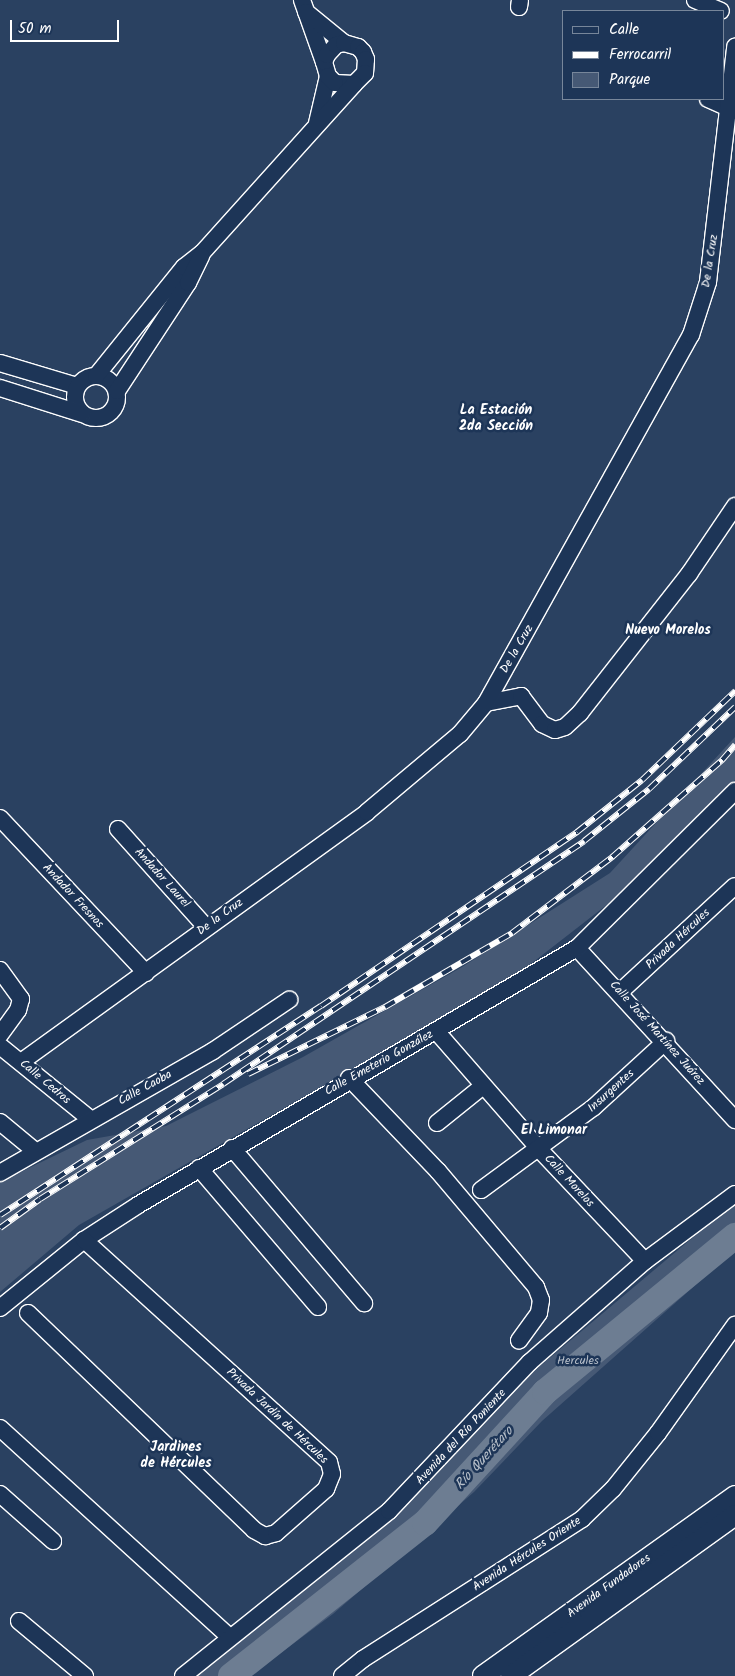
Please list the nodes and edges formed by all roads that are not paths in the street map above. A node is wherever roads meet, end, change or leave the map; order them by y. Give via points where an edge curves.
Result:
1 (695, 0) edge
2 (304, 6) edge
3 (718, 10) edge
4 (344, 43) junction
5 (735, 47) edge
6 (326, 69) junction
7 (354, 84) junction
8 (710, 100) edge
9 (730, 109) junction
10 (317, 125) junction
11 (202, 254) junction
12 (0, 363) edge
13 (96, 376) junction
14 (77, 386) junction
15 (0, 388) edge
16 (117, 391) junction
17 (82, 414) junction
18 (735, 506) edge
19 (486, 703) junction
20 (735, 791) edge
21 (0, 818) edge
22 (118, 829) dead end
23 (735, 886) edge
24 (206, 927) junction
25 (577, 948) junction
26 (0, 970) edge
27 (146, 973) junction
28 (620, 992) junction
29 (289, 1000) dead end
30 (436, 1032) junction
31 (0, 1035) edge
32 (666, 1041) junction
33 (0, 1046) edge
34 (21, 1062) junction
35 (349, 1078) junction
36 (483, 1086) junction
37 (90, 1119) junction
38 (734, 1119) edge
39 (0, 1122) edge
40 (437, 1123) dead end
41 (232, 1148) junction
42 (539, 1149) junction
43 (36, 1151) junction
44 (199, 1168) junction
45 (0, 1173) edge
46 (481, 1190) dead end
47 (735, 1194) edge
48 (84, 1240) junction
49 (645, 1260) junction
50 (364, 1303) dead end
51 (318, 1307) dead end
52 (0, 1308) edge
53 (28, 1313) dead end
54 (735, 1326) edge
55 (519, 1341) dead end
56 (0, 1428) edge
57 (0, 1494) edge
58 (735, 1496) edge
59 (735, 1515) edge
60 (53, 1541) dead end
61 (19, 1621) dead end
62 (230, 1637) junction
63 (85, 1676) edge
64 (183, 1676) edge
65 (342, 1676) edge
66 (483, 1676) edge
67 (512, 1676) edge

1 - 3 street
2 - 4 street
2 - 6 street
4 - 6 street via 331,49
4 - 7 street via 358,47 366,59 365,73
5 - 9 street, De la Cruz
6 - 7 street via 335,83
6 - 10 street
7 - 10 street
8 - 9 street
9 - 19 street, De la Cruz via 708,282 691,335
10 - 11 street
11 - 13 street via 184,267
11 - 16 street via 188,283
12 - 14 street
13 - 14 street via 86,378
13 - 16 street via 113,383
14 - 17 street via 76,406
15 - 17 street
16 - 17 street via 117,402 112,412 103,418 92,419
18 - 19 street via 689,574 580,713 565,726 555,730 542,724 521,696
19 - 24 street, De la Cruz via 460,734 368,812
20 - 25 street, Calle Emeterio González
21 - 27 street, Andador Fresnos
22 - 24 street, Andador Laurel
23 - 28 street, Privada Hércules
24 - 27 street, De la Cruz
25 - 28 street, Calle José Martínez Juárez
25 - 30 street, Calle Emeterio González
26 - 31 street via 21,999 18,1010
27 - 34 street, De la Cruz
28 - 32 street, Calle José Martínez Juárez
29 - 37 street, Calle Caoba via 213,1051
30 - 35 street, Calle Emeterio González
30 - 36 street, Calle Morelos
32 - 38 street, Calle José Martínez Juárez
32 - 42 street, Insurgentes via 594,1107
33 - 34 street, Calle Cedros
34 - 37 street, Calle Cedros
35 - 41 street, Calle Emeterio González
35 - 55 street via 438,1171 536,1287 541,1300 539,1313
36 - 40 street
36 - 42 street, Calle Morelos
37 - 43 street, Calle Caoba
39 - 43 street
41 - 44 street, Calle Emeterio González
41 - 50 street
42 - 46 street, Insurgentes
42 - 49 street, Calle Morelos
43 - 45 street, Calle Caoba
44 - 48 street, Calle Emeterio González
44 - 51 street
47 - 49 street, Avenida del Río Poniente
48 - 52 street, Calle Emeterio González
48 - 53 street, Privada Jardín de Hércules via 329,1462 332,1474 326,1489 276,1534 265,1536 254,1530
49 - 62 street, Avenida del Río Poniente via 530,1362 389,1511
54 - 65 street, Avenida Hércules Oriente via 658,1433 613,1489 582,1518 363,1659
56 - 62 street
57 - 60 street
58 - 66 main road, Avenida Fundadores
59 - 67 main road, Avenida Fundadores
61 - 63 street
62 - 64 street, Avenida del Río Poniente

